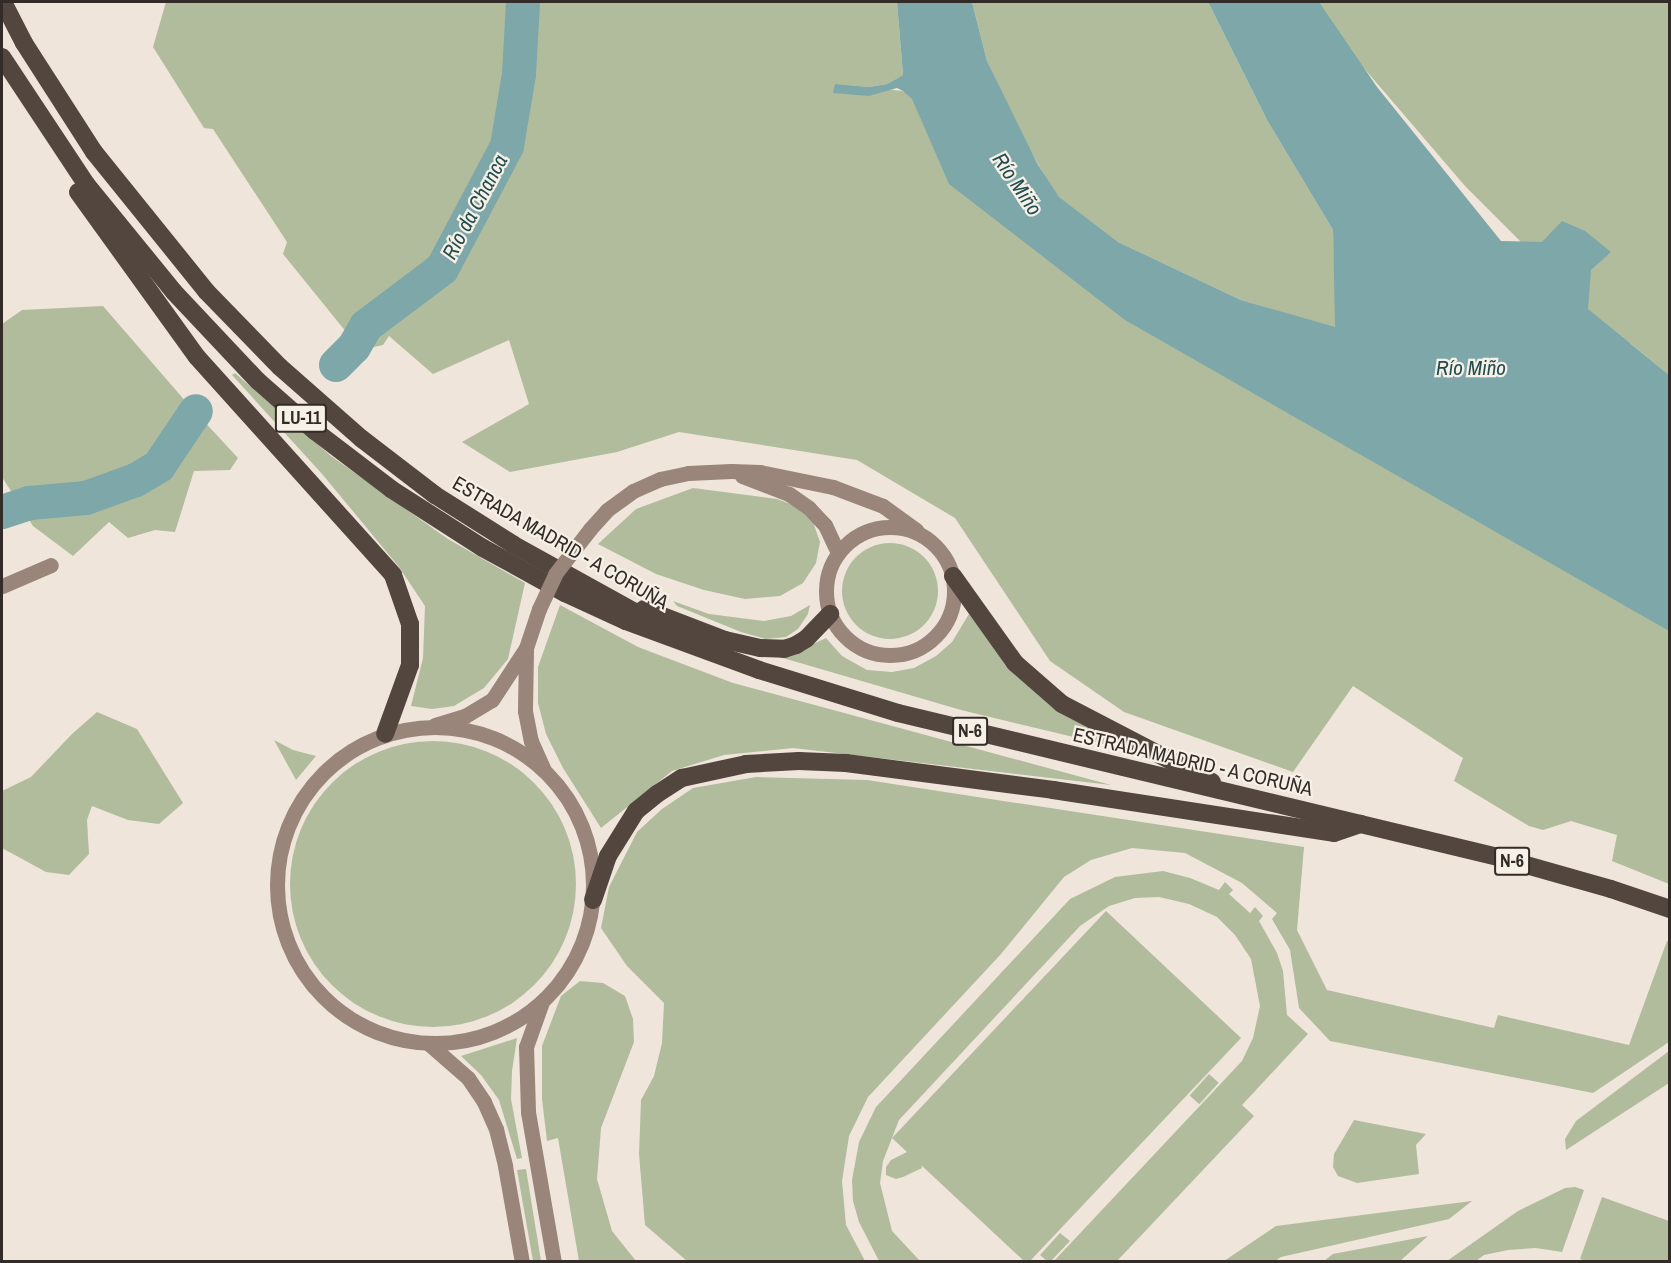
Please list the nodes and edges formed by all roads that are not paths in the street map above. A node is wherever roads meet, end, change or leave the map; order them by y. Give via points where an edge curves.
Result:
1 (3, 2) edge
2 (2, 57) edge
3 (731, 471) junction
4 (920, 534) junction
5 (838, 552) junction
6 (51, 565) dead end
7 (953, 576) junction
8 (2, 586) edge
9 (586, 586) junction
10 (830, 614) junction
11 (526, 648) junction
12 (707, 651) junction
13 (430, 727) junction
14 (385, 734) junction
15 (545, 771) junction
16 (1238, 795) junction
17 (1360, 824) junction
18 (593, 900) junction
19 (1670, 909) edge
20 (542, 1002) junction
21 (428, 1043) junction
22 (522, 1262) edge
23 (554, 1262) edge

1 - 9 highway, ESTRADA MADRID - A CORUÑA / LU-11 via 24,43 94,152 206,291 272,358 362,439 435,495
2 - 12 highway, ESTRADA MADRID - A CORUÑA / LU-11 via 87,183 174,292 258,381 315,431 391,489 483,548 565,593
2 - 14 highway via 60,166 197,357 393,575 410,624 410,665
3 - 4 street via 760,472 833,487 883,506
3 - 5 street via 789,494 808,508 825,525
3 - 11 street, bridge via 660,479 633,491 607,510 555,574 538,609
4 - 5 street via 903,528 876,528 851,539
4 - 7 street via 946,559
5 - 10 street via 827,577
6 - 8 street
7 - 10 street via 955,596 950,614 934,638 909,652 890,655 854,644
7 - 16 highway via 1015,663 1062,704
9 - 10 highway via 725,640 760,648 796,645
9 - 12 highway, ESTRADA MADRID - A CORUÑA / LU-11
11 - 13 street via 492,700 465,716
11 - 15 street via 525,711 531,741
12 - 16 highway, ESTRADA MADRID - A CORUÑA / N-6 via 910,716
13 - 14 street
13 - 15 street via 472,731 511,746
14 - 21 street via 343,755 309,787 281,843 277,865 278,910 292,953 310,982 334,1007 363,1026 395,1038
15 - 18 street via 574,808 590,853
16 - 17 highway, ESTRADA MADRID - A CORUÑA / N-6
17 - 18 highway via 1334,833 846,763 746,764 682,778 636,811 608,856
17 - 19 highway, ESTRADA MADRID - A CORUÑA / N-6 via 1498,857
18 - 20 street via 579,953
20 - 21 street via 508,1026 469,1040
20 - 23 street via 526,1047 527,1094
21 - 22 street via 468,1078 496,1129

